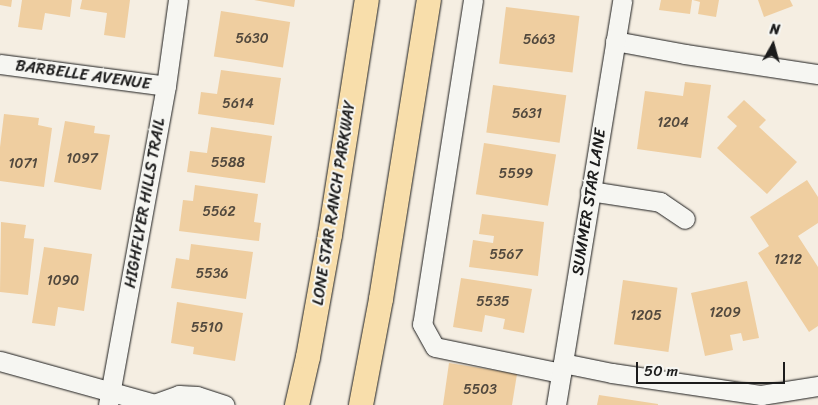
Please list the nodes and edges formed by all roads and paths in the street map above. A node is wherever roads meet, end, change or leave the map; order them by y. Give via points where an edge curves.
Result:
1 (178, 0) edge
2 (367, 0) edge
3 (429, 0) edge
4 (473, 0) edge
5 (622, 0) edge
6 (615, 41) junction
7 (0, 64) edge
8 (818, 74) edge
9 (166, 86) junction
10 (590, 191) junction
11 (685, 219) dead end
12 (0, 361) edge
13 (562, 368) junction
14 (818, 386) edge
15 (110, 398) edge
16 (158, 404) edge
17 (226, 405) edge
18 (296, 405) edge
19 (361, 405) edge
20 (556, 405) edge

1 - 9 street, HIGHFLYER HILLS TRAIL
2 - 18 main road, LONE STAR RANCH PARKWAY via 310,347
3 - 19 main road
4 - 13 street via 422,324 435,347
5 - 6 street, SUMMER STAR LANE
6 - 8 street
6 - 10 street, SUMMER STAR LANE
7 - 9 street, BARBELLE AVENUE
9 - 15 street, HIGHFLYER HILLS TRAIL
10 - 11 street via 660,202
10 - 13 street, SUMMER STAR LANE
12 - 15 street
13 - 14 street via 761,396
13 - 20 street, SUMMER STAR LANE
15 - 16 street
16 - 17 street via 179,395 197,396

